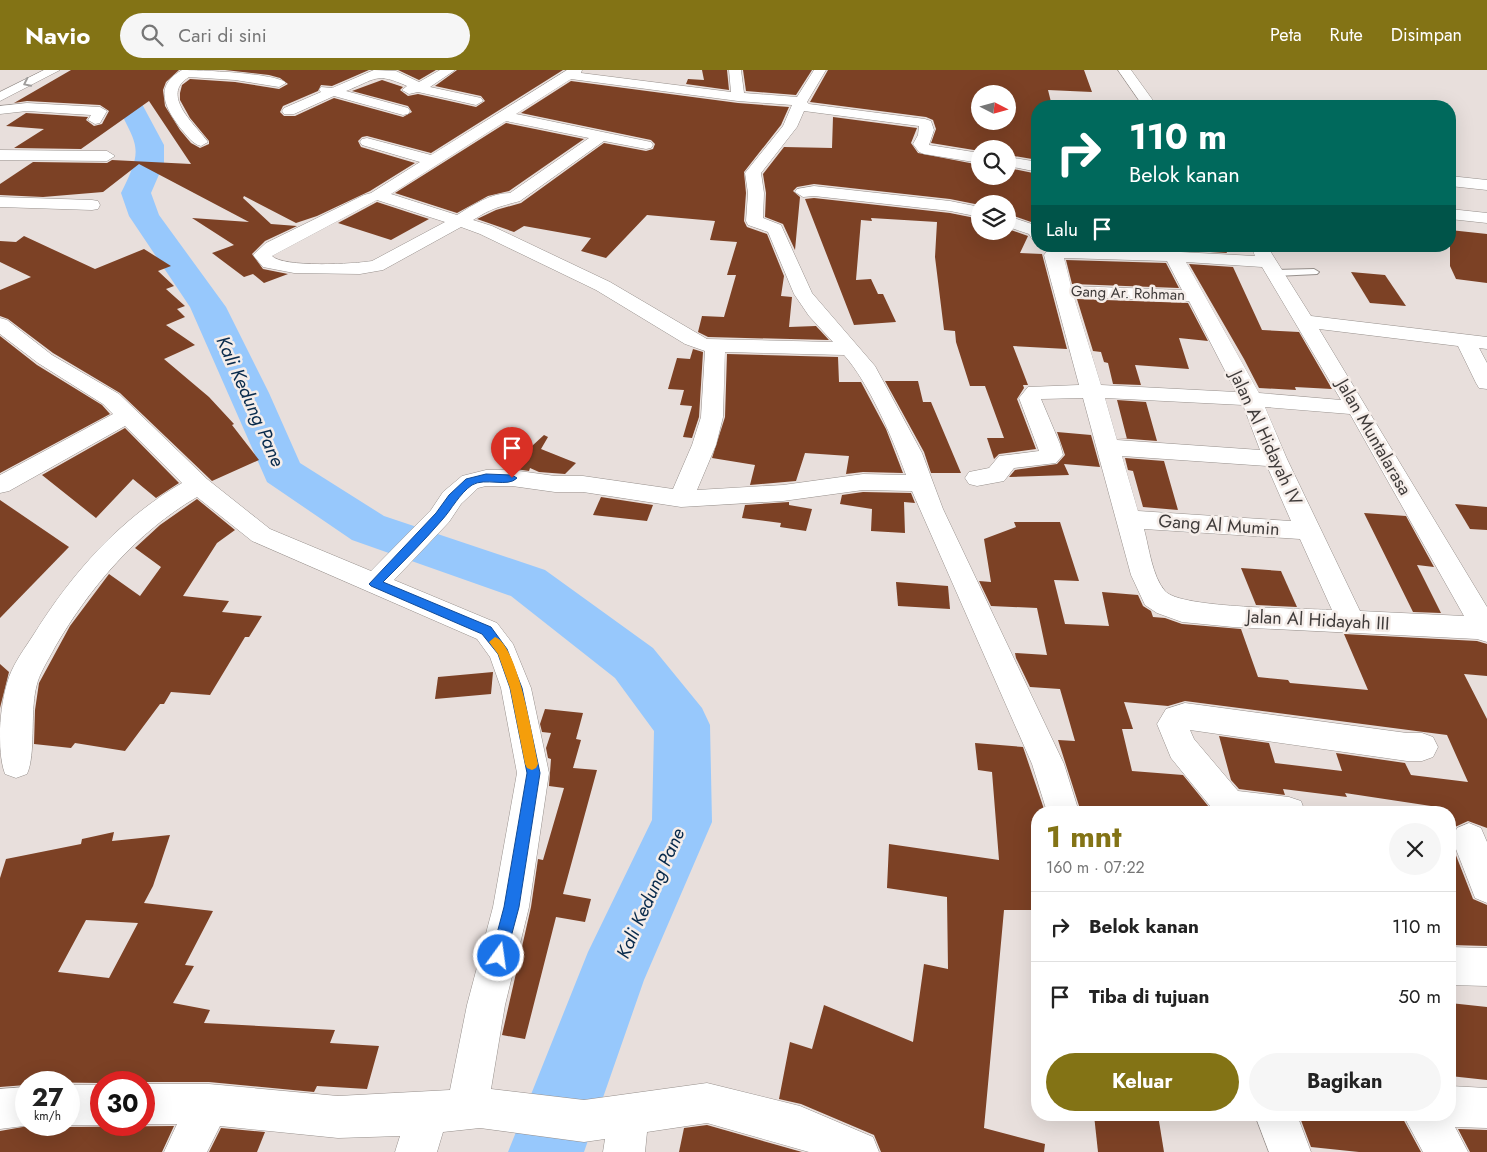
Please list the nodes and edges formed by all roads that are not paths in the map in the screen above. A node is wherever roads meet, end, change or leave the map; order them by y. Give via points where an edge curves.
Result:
1 (30, 70) edge
2 (54, 70) edge
3 (449, 70) edge
4 (735, 70) edge
5 (820, 70) edge
6 (1124, 70) edge
7 (190, 71) edge
8 (573, 72) edge
9 (335, 75) dead end
10 (0, 84) edge
11 (279, 84) dead end
12 (419, 88) junction
13 (332, 92) junction
14 (0, 96) edge
15 (738, 97) junction
16 (1146, 100) edge
17 (476, 101) dead end
18 (380, 105) junction
19 (799, 105) junction
20 (0, 110) edge
21 (289, 111) dead end
22 (403, 112) dead end
23 (504, 116) junction
24 (94, 120) dead end
25 (601, 136) junction
26 (201, 142) dead end
27 (367, 142) dead end
28 (646, 144) dead end
29 (0, 155) edge
30 (106, 156) dead end
31 (971, 157) edge
32 (432, 160) junction
33 (1016, 163) edge
34 (1031, 166) edge
35 (1456, 182) edge
36 (1487, 185) edge
37 (803, 192) dead end
38 (370, 198) dead end
39 (0, 202) edge
40 (92, 205) dead end
41 (971, 210) edge
42 (1456, 215) edge
43 (1487, 218) edge
44 (460, 221) junction
45 (1016, 224) edge
46 (1031, 229) edge
47 (1052, 252) edge
48 (1072, 252) edge
49 (1174, 257) junction
50 (1276, 265) edge
51 (1314, 272) dead end
52 (1062, 291) junction
53 (1194, 296) junction
54 (1309, 321) junction
55 (0, 324) edge
56 (1465, 340) junction
57 (1487, 343) edge
58 (715, 347) junction
59 (852, 349) junction
60 (1487, 383) edge
61 (1090, 391) junction
62 (1251, 399) junction
63 (1357, 408) junction
64 (128, 415) junction
65 (1107, 447) junction
66 (1275, 458) junction
67 (992, 473) dead end
68 (922, 483) junction
69 (0, 485) edge
70 (198, 485) junction
71 (681, 499) junction
72 (1128, 519) junction
73 (1310, 531) junction
74 (375, 584) junction
75 (1352, 623) junction
76 (1487, 629) edge
77 (1422, 747) dead end
78 (16, 764) dead end
79 (1061, 806) edge
80 (1231, 806) edge
81 (1469, 838) edge
82 (1487, 886) edge
83 (1456, 966) edge
84 (1487, 967) edge
85 (155, 1104) edge
86 (209, 1104) junction
87 (1456, 1106) edge
88 (15, 1108) edge
89 (1487, 1108) edge
90 (0, 1109) edge
91 (448, 1110) junction
92 (1278, 1121) edge
93 (1428, 1121) edge
94 (626, 1133) edge
95 (185, 1152) edge
96 (416, 1152) edge
97 (858, 1152) edge
98 (1290, 1152) edge
99 (1447, 1152) edge

1 - 10 main road
2 -> 14 main road
3 - 12 main road
4 - 15 main road
5 - 19 main road
6 - 16 main road
7 - 11 main road
7 - 26 main road via 172,85 171,95 174,107
8 - 15 main road
8 - 23 main road
9 - 13 main road via 317,87
12 - 13 main road via 391,74 378,73
12 - 17 main road
12 - 18 main road via 403,92
13 - 18 main road
13 - 21 main road
15 - 19 main road via 794,100
18 - 22 main road
19 - 31 main road via 924,123 927,135 920,144 924,150
19 - 59 main road via 790,127 753,173 756,193 754,221 775,229 803,294
20 - 24 main road via 27,106 100,111
23 - 25 main road
23 - 32 main road
25 - 28 main road
25 - 44 main road via 514,198 485,205
27 - 32 main road
29 - 30 main road
32 - 44 main road via 378,195
33 - 34 main road
35 - 36 main road
37 - 41 main road via 920,202
38 - 44 main road via 262,255 269,262 294,268 360,269 377,266
39 - 40 main road
42 - 43 main road
44 - 58 main road via 486,230 603,286 692,340
45 - 46 main road
47 - 52 main road
48 - 49 main road
49 - 50 main road
49 - 53 main road, Jalan Al Hidayah IV
50 - 51 lane
50 - 54 main road, Jalan Muntalarasa
52 - 53 main road, Gang Ar. Rohman
52 - 61 main road
53 - 62 main road, Jalan Al Hidayah IV
54 - 56 main road
54 - 63 main road, Jalan Muntalarasa
55 - 64 main road via 45,359 111,399
56 - 57 main road
56 - 60 main road
58 - 59 main road
58 - 71 main road via 712,417
59 - 68 main road via 865,366 906,444
61 - 62 main road
61 - 65 main road
61 - 67 main road via 1036,392 1030,398 1052,456 1007,461
62 - 63 main road
62 - 66 main road, Jalan Al Hidayah IV
63 - 76 main road, Jalan Muntalarasa
64 - 69 main road
64 - 70 main road
65 - 66 main road
65 - 72 main road
66 - 73 main road, Jalan Al Hidayah IV
68 - 71 main road via 863,482 783,493
68 - 79 main road via 986,632 1048,764
70 - 74 main road via 261,535
70 - 78 main road via 175,496 112,549 54,622 24,678 15,732
71 - 74 main road via 583,484 512,478 470,482
72 - 73 main road, Gang Al Mumin
72 - 75 main road, Jalan Al Hidayah III via 1144,575 1155,598 1167,606 1182,611
73 - 75 main road, Jalan Al Hidayah IV
74 - 91 main road via 486,630 503,652 516,688 533,773 511,907 486,1005
75 - 76 main road, Jalan Al Hidayah III
77 - 80 main road via 1185,716 1177,718 1172,724 1182,748
81 - 82 main road
83 - 84 main road
85 - 86 main road
86 - 91 main road via 338,1117
86 - 95 main road
87 - 89 main road
88 - 90 main road
91 - 94 main road via 480,1108 512,1112 584,1122
91 - 96 main road
92 - 98 main road
93 - 99 main road
94 - 97 main road via 707,1103 800,1127

